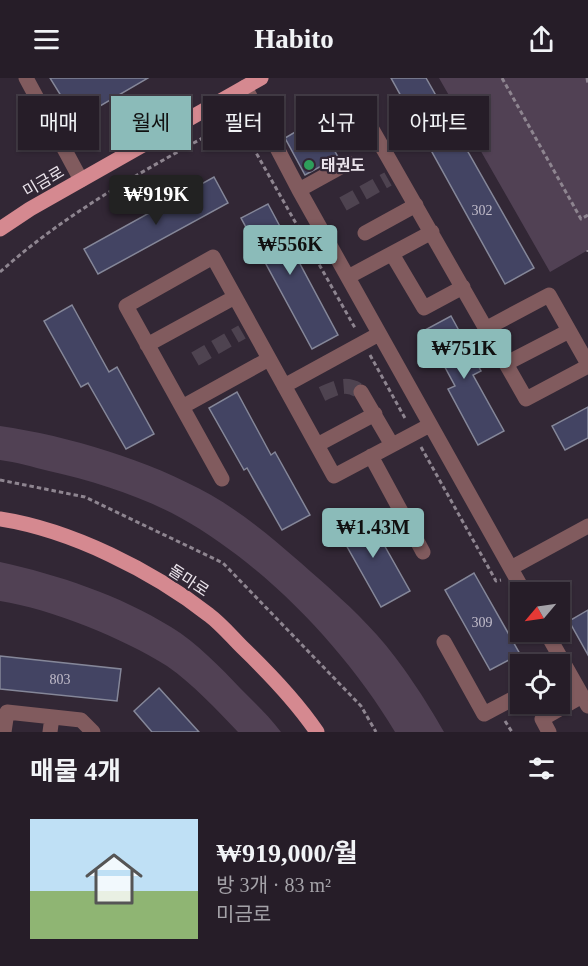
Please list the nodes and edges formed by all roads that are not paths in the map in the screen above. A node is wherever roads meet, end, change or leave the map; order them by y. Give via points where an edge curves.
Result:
1 (26, 78) edge
2 (261, 78) edge
3 (244, 87) junction
4 (377, 141) edge
5 (348, 163) dead end
6 (81, 180) junction
7 (299, 190) junction
8 (416, 205) junction
9 (0, 229) edge
10 (432, 232) junction
11 (365, 233) dead end
12 (392, 254) junction
13 (348, 278) junction
14 (463, 287) junction
15 (235, 297) junction
16 (487, 328) junction
17 (569, 331) junction
18 (379, 334) junction
19 (147, 345) junction
20 (269, 359) junction
21 (507, 363) junction
22 (588, 365) edge
23 (284, 386) junction
24 (361, 392) dead end
25 (182, 407) junction
26 (375, 414) junction
27 (430, 425) junction
28 (317, 445) junction
29 (392, 445) junction
30 (371, 456) junction
31 (222, 479) dead end
32 (0, 519) edge
33 (588, 526) edge
34 (423, 552) dead end
35 (513, 573) junction
36 (518, 582) edge
37 (444, 642) dead end
38 (552, 642) edge
39 (572, 675) edge
40 (510, 700) edge
41 (585, 701) edge
42 (51, 724) edge
43 (4, 732) edge
44 (93, 732) edge
45 (317, 732) edge
46 (549, 732) edge

1 - 6 street
2 - 3 main road, 미금로
3 - 6 main road, 미금로
3 - 7 street
4 - 8 street via 393,176
5 - 7 street
6 - 9 main road, 미금로
7 - 13 street
8 - 10 street
8 - 11 street
10 - 12 street
10 - 14 street
12 - 13 street
12 - 14 street via 424,308
13 - 18 street
14 - 16 street
15 - 19 street
15 - 19 street via 213,258 126,306
15 - 20 street via 247,330
16 - 17 street via 549,295
16 - 21 street
17 - 21 street
17 - 22 street
18 - 23 street
18 - 27 street
19 - 25 street
20 - 23 street
20 - 25 street
21 - 22 street via 526,399
23 - 28 street
24 - 26 street
25 - 31 street
26 - 28 street
26 - 29 street
27 - 29 street
27 - 35 street
28 - 30 street via 334,476
29 - 30 street
30 - 34 street
32 - 45 main road, 돌마로 via 46,528 101,551 145,573 210,615 276,681
33 - 35 street
35 - 36 street
37 - 40 street via 484,714
38 - 39 street
39 - 41 street
41 - 46 street via 542,719
42 - 43 street via 7,712
42 - 44 street via 81,720

